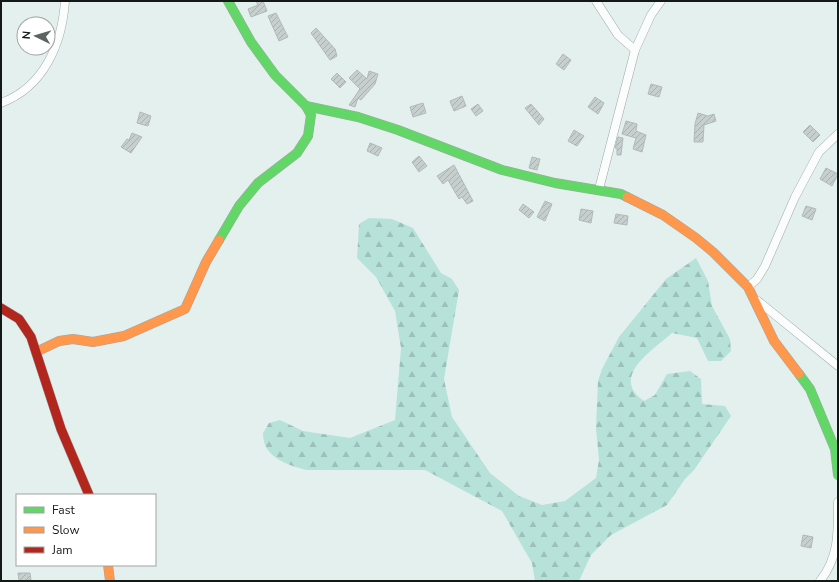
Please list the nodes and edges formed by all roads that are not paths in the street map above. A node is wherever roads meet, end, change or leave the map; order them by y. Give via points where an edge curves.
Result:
1 (65, 1) edge
2 (228, 1) edge
3 (596, 1) edge
4 (661, 1) edge
5 (635, 50) junction
6 (1, 103) edge
7 (306, 106) junction
8 (838, 134) edge
9 (599, 190) junction
10 (748, 287) junction
11 (754, 297) junction
12 (1, 308) edge
13 (36, 352) junction
14 (838, 366) edge
15 (838, 475) edge
16 (89, 494) edge
17 (838, 502) edge
18 (108, 566) edge
19 (110, 581) edge
20 (820, 581) edge

1 - 6 street via 61,27 50,62 38,78 25,89
2 - 7 street via 251,42 275,75
3 - 5 street via 618,34
4 - 5 street via 651,15
5 - 9 street
7 - 9 street via 358,117 398,130 502,170 555,183
7 - 13 street via 311,115 308,136 297,153 258,183 239,206 206,262 185,309 124,336 93,342 74,339 59,341
8 - 10 street via 819,152 795,197 765,266
9 - 10 street via 621,194 663,215 713,252
10 - 11 street
11 - 14 street
11 - 15 street via 774,341 810,390 819,407 835,449
12 - 13 street via 19,319
13 - 16 street via 61,428
17 - 20 street via 836,555 829,572
18 - 19 street

